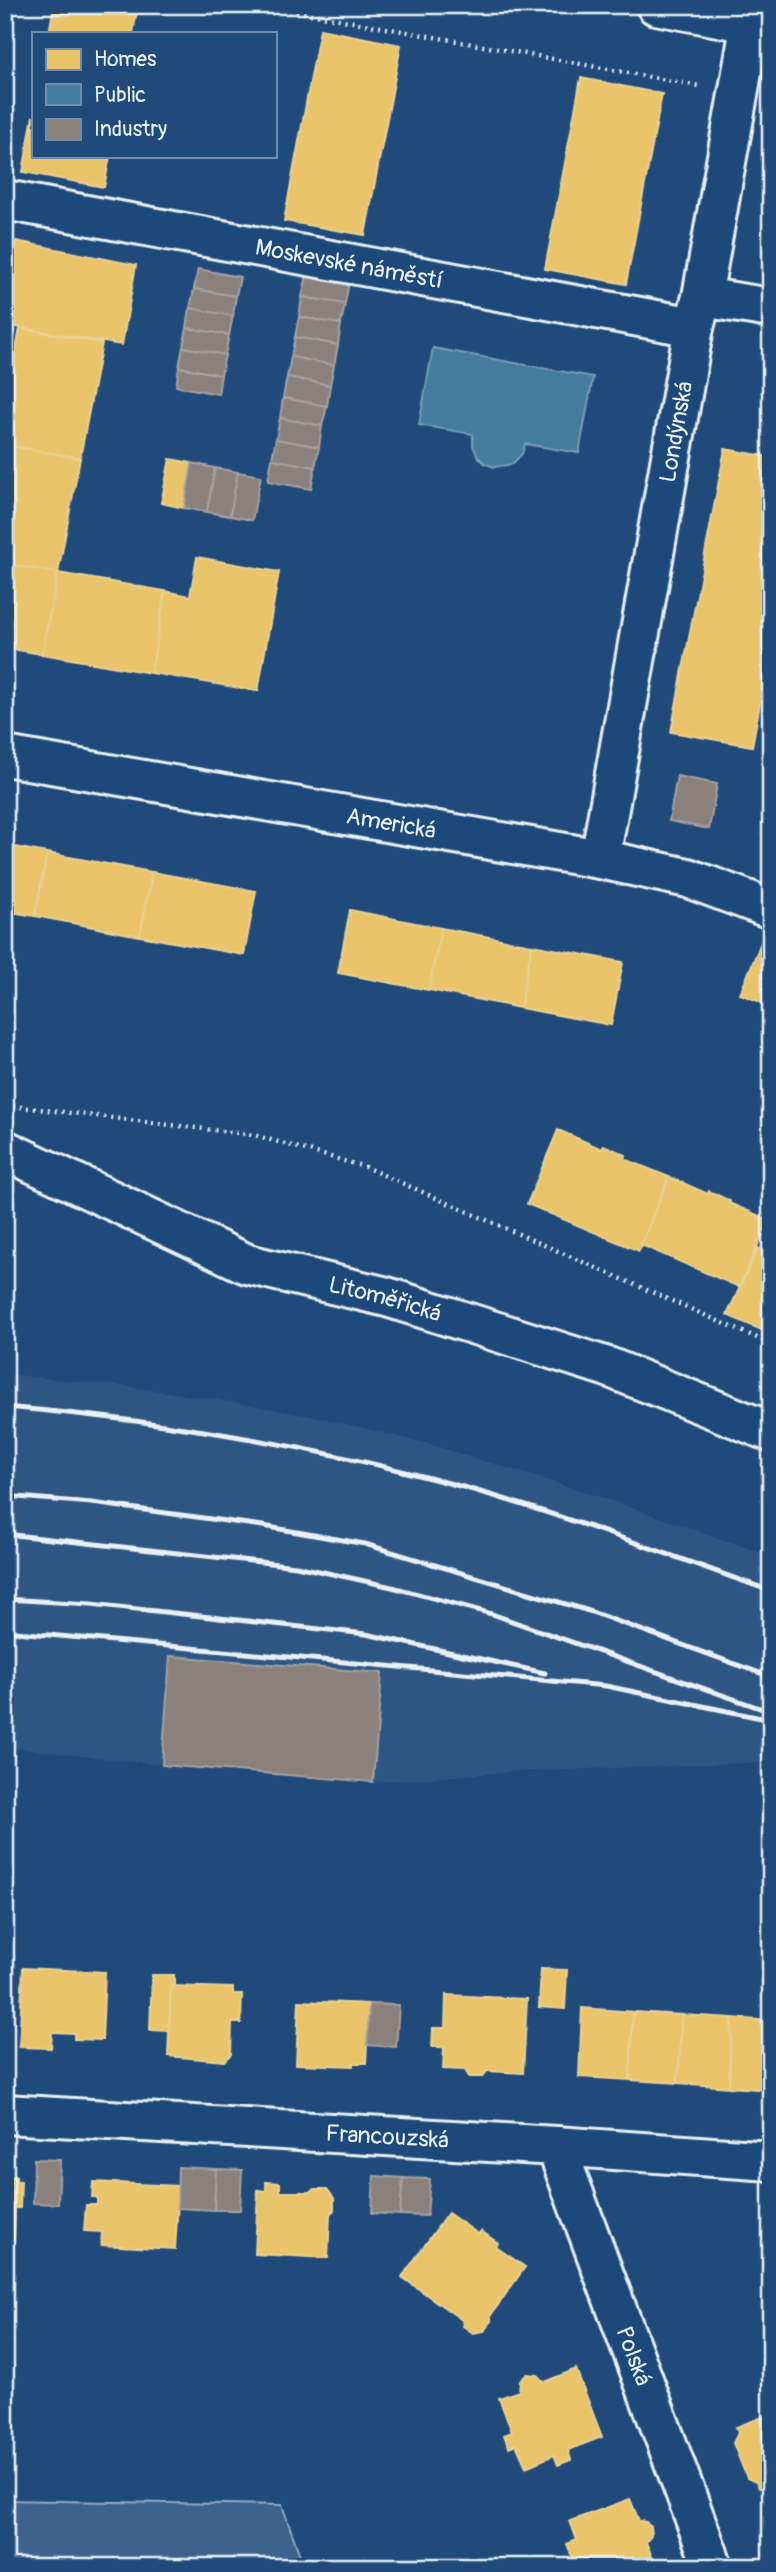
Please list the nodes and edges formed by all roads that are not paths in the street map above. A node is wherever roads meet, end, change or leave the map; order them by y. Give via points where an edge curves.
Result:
1 (656, 5) edge
2 (752, 14) edge
3 (5, 200) edge
4 (771, 308) edge
5 (698, 312) junction
6 (5, 756) edge
7 (600, 859) junction
8 (771, 909) edge
9 (5, 1150) edge
10 (771, 1432) edge
11 (5, 2114) edge
12 (556, 2146) junction
13 (771, 2161) edge
14 (713, 2567) edge

1 - 2 street
2 - 5 street, Londýnská
3 - 5 street, Moskevské náměstí
4 - 5 street, Moskevské náměstí
5 - 7 street, Londýnská
6 - 7 street, Americká
7 - 8 street, Americká via 688,878
9 - 10 street, Litoměřická via 247,1264 387,1297 595,1363
11 - 12 street, Francouzská
12 - 13 street, Francouzská
12 - 14 street, Polská

